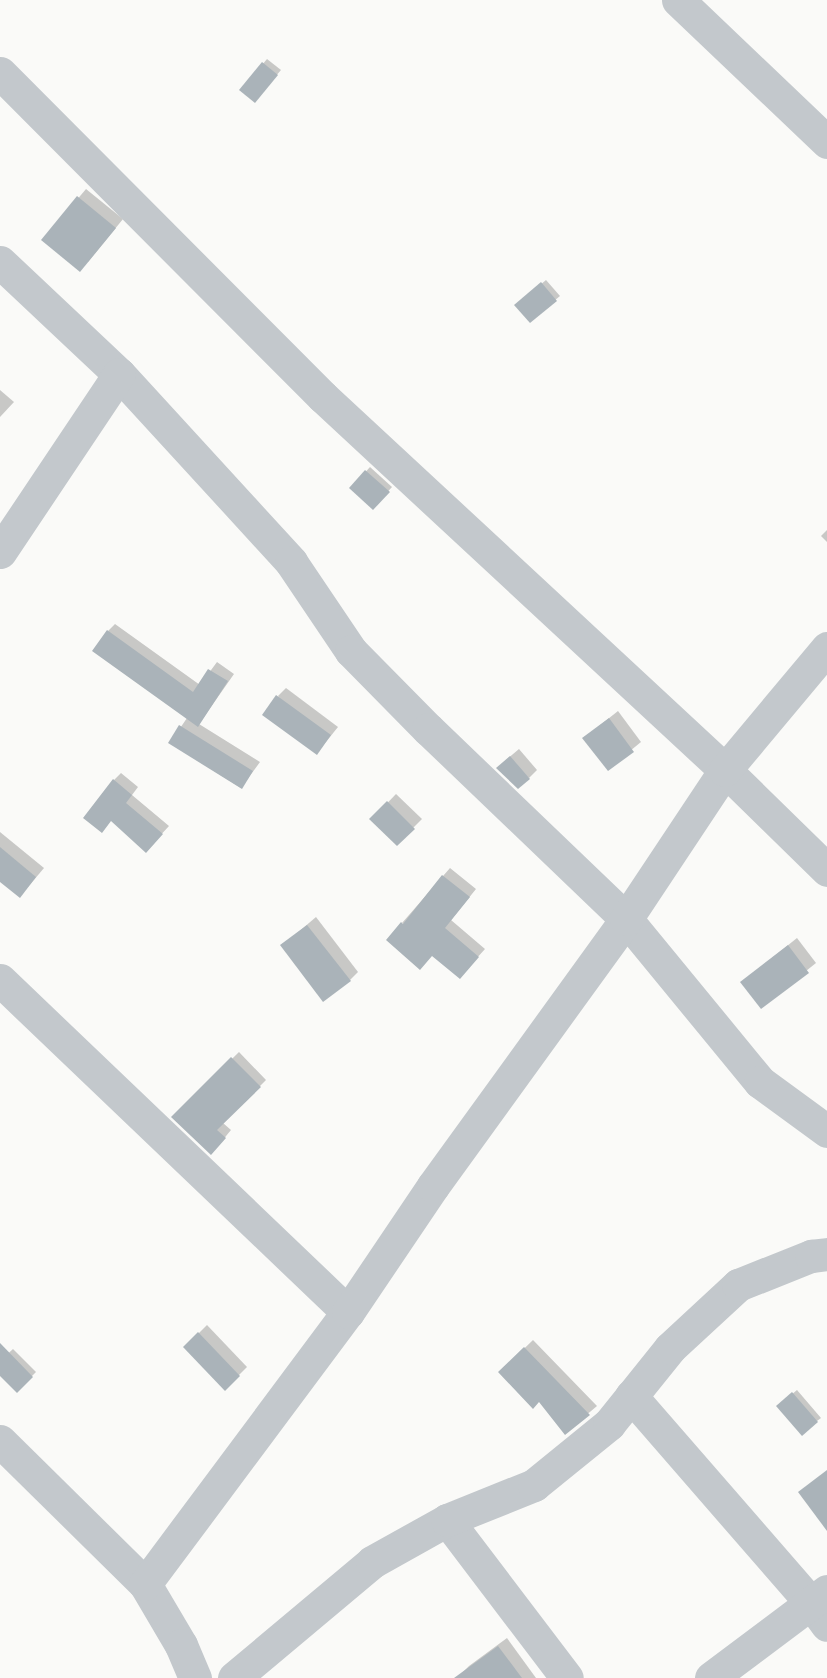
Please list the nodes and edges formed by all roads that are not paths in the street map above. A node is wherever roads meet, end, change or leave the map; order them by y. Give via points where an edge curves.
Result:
1 (678, 0) edge
2 (0, 73) edge
3 (827, 142) edge
4 (0, 262) edge
5 (119, 374) junction
6 (3, 541) edge
7 (827, 648) edge
8 (725, 770) junction
9 (827, 870) edge
10 (626, 919) junction
11 (0, 980) edge
12 (827, 1131) edge
13 (827, 1254) edge
14 (348, 1312) junction
15 (631, 1396) junction
16 (0, 1441) edge
17 (447, 1520) junction
18 (145, 1584) junction
19 (822, 1606) edge
20 (195, 1678) edge
21 (234, 1678) edge
22 (567, 1678) edge
23 (711, 1678) edge

1 - 3 street
2 - 8 street via 323,397
4 - 5 street
5 - 6 street
5 - 10 street via 291,562 351,651
7 - 8 street
8 - 9 street
8 - 10 street
10 - 12 street via 760,1082
10 - 14 street via 432,1186
11 - 14 street
13 - 15 street via 811,1256 738,1285 670,1348
14 - 18 street
15 - 17 street via 609,1424 534,1485
15 - 19 street
16 - 18 street
17 - 21 street via 372,1562
17 - 22 street
18 - 20 street via 181,1645
19 - 23 street

